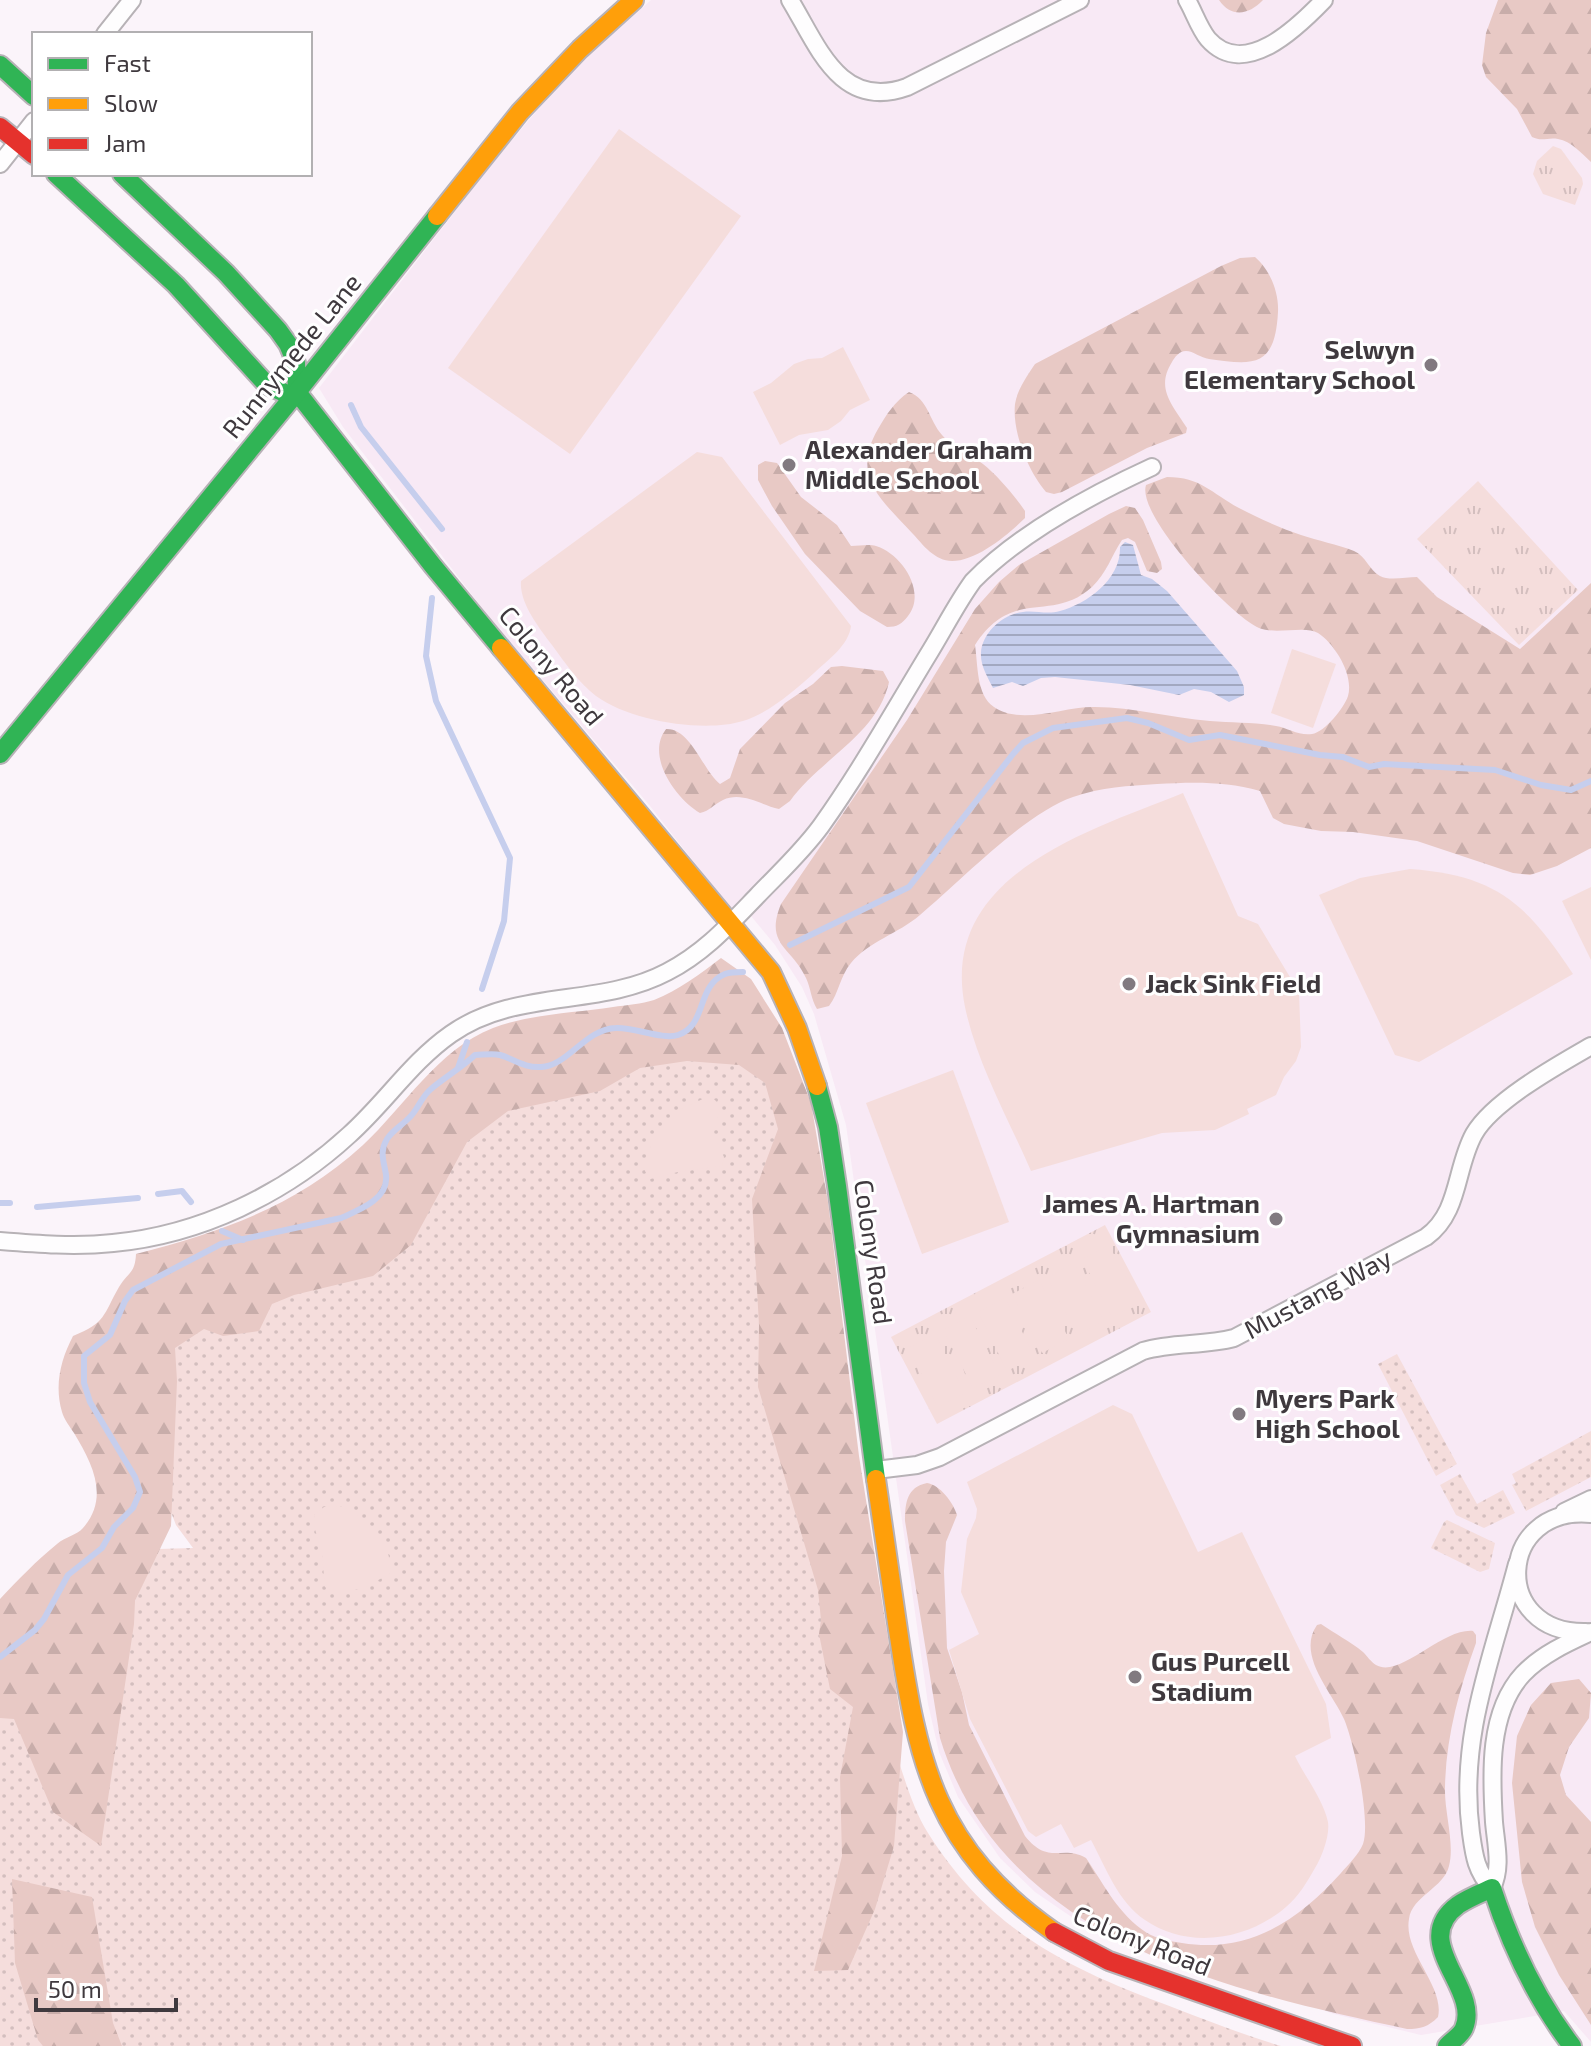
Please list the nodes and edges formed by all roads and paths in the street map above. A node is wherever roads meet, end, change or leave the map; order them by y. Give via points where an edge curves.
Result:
1 (132, 0) edge
2 (634, 0) edge
3 (790, 0) edge
4 (1080, 0) edge
5 (1187, 0) edge
6 (1324, 0) edge
7 (107, 32) edge
8 (0, 65) edge
9 (32, 94) edge
10 (32, 124) edge
11 (0, 127) edge
12 (18, 142) junction
13 (32, 153) edge
14 (0, 164) edge
15 (58, 176) edge
16 (124, 176) edge
17 (297, 392) junction
18 (1152, 467) dead end
19 (0, 754) edge
20 (731, 925) junction
21 (1591, 1046) edge
22 (0, 1241) edge
23 (876, 1470) junction
24 (1591, 1499) edge
25 (1591, 1514) edge
26 (1550, 1520) junction
27 (1517, 1564) junction
28 (1591, 1631) edge
29 (1492, 1888) junction
30 (1352, 2045) edge
31 (1447, 2046) edge
32 (1572, 2046) edge

1 - 7 street
2 - 17 street, Runnymede Lane via 520,112
3 - 4 street via 839,77 866,91 891,92
5 - 6 street via 1209,40 1236,55 1252,54 1277,40
8 - 9 street
10 - 12 street
11 - 12 street
12 - 13 street
12 - 14 street
15 - 17 street via 173,282 267,385 287,394
16 - 17 street via 278,330 296,363
17 - 19 street, Runnymede Lane
17 - 20 street, Colony Road via 417,546
18 - 20 street via 1029,535 973,581 821,826
20 - 22 street via 689,959 642,983 509,1007 464,1025 424,1056 336,1147 234,1211 183,1229 115,1243
20 - 23 street, Colony Road via 771,972 818,1084 839,1193
21 - 23 street, Mustang Way via 1483,1122 1467,1150 1448,1214 1426,1237 1234,1338 1143,1351 940,1457
23 - 30 street, Colony Road via 921,1751 943,1810 982,1869 1030,1916 1090,1952
24 - 26 street
25 - 26 street via 1569,1513
26 - 27 street via 1534,1530
27 - 28 street via 1523,1601 1535,1616 1568,1632
27 - 29 street via 1479,1696 1469,1755 1474,1853 1477,1870
28 - 29 street via 1525,1672 1503,1708 1493,1765 1499,1865
29 - 31 street via 1450,1911 1439,1930 1440,1949 1467,2011 1460,2034
29 - 32 street via 1526,1978

